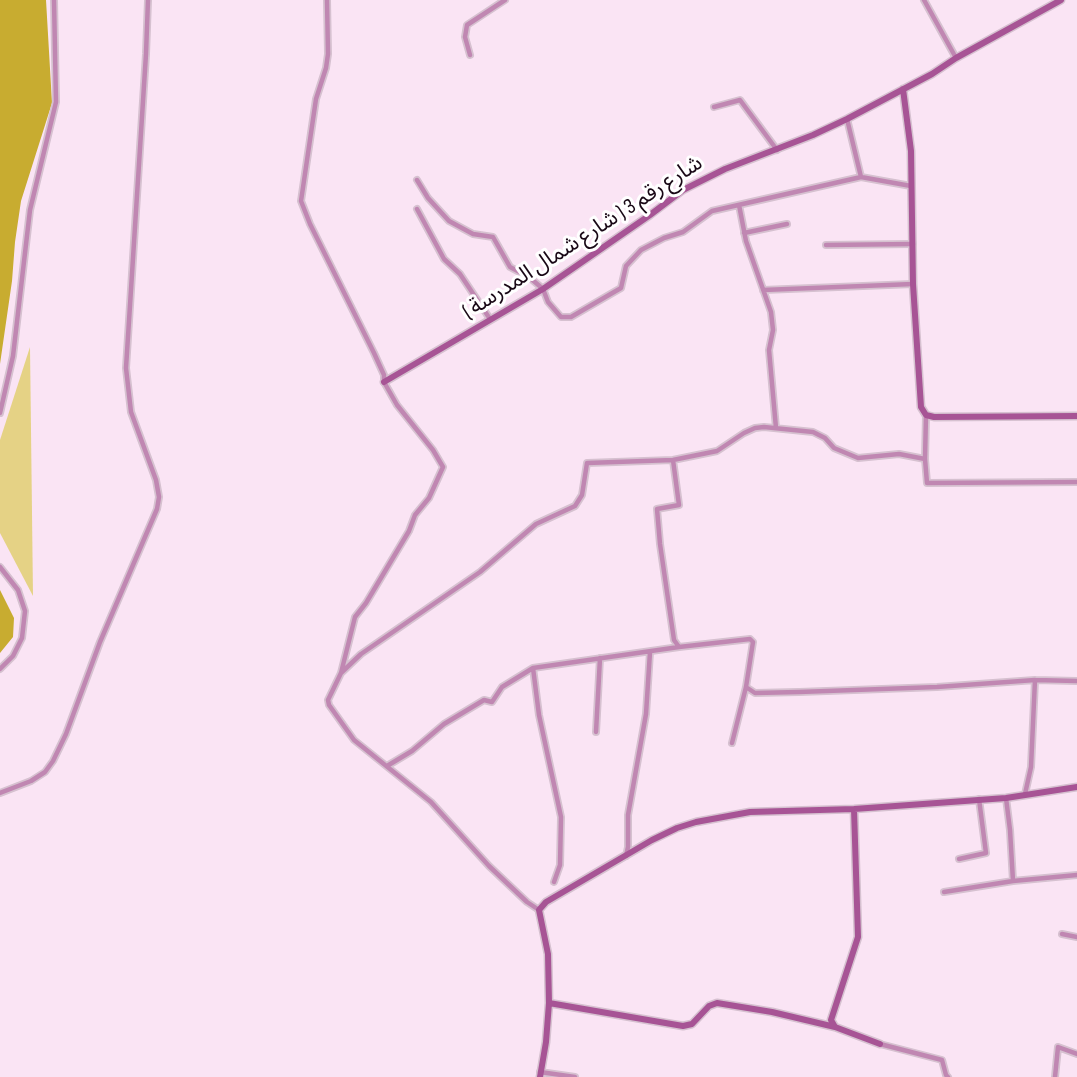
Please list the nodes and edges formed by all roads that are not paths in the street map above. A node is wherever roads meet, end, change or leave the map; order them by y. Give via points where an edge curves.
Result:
1 (54, 0) edge
2 (148, 0) edge
3 (327, 0) edge
4 (505, 0) edge
5 (924, 0) edge
6 (1061, 0) edge
7 (470, 56) dead end
8 (956, 58) junction
9 (903, 89) junction
10 (714, 107) dead end
11 (847, 119) junction
12 (777, 150) junction
13 (861, 177) junction
14 (417, 180) dead end
15 (911, 186) junction
16 (740, 205) junction
17 (417, 209) dead end
18 (787, 224) dead end
19 (744, 233) junction
20 (826, 244) dead end
21 (913, 244) junction
22 (914, 284) junction
23 (543, 289) junction
24 (763, 290) junction
25 (490, 319) junction
26 (384, 382) junction
27 (0, 413) edge
28 (926, 415) junction
29 (1077, 416) edge
30 (776, 428) junction
31 (925, 459) junction
32 (673, 460) junction
33 (1077, 482) edge
34 (0, 567) edge
35 (679, 647) junction
36 (650, 652) junction
37 (600, 658) junction
38 (533, 668) junction
39 (0, 669) edge
40 (341, 673) junction
41 (1035, 680) junction
42 (1077, 681) edge
43 (746, 687) junction
44 (596, 732) dead end
45 (732, 743) dead end
46 (387, 766) junction
47 (1077, 788) edge
48 (0, 793) edge
49 (1025, 794) junction
50 (1005, 798) junction
51 (979, 799) junction
52 (854, 809) junction
53 (626, 856) junction
54 (959, 859) dead end
55 (1077, 875) edge
56 (1013, 881) junction
57 (554, 882) dead end
58 (944, 892) dead end
59 (539, 910) junction
60 (1062, 934) dead end
61 (1077, 937) edge
62 (549, 1003) junction
63 (835, 1027) junction
64 (880, 1044) joint
65 (1077, 1054) edge
66 (540, 1075) edge
67 (576, 1077) edge
68 (948, 1077) edge
69 (1055, 1077) edge

1 - 27 street via 56,102 30,210 13,356
2 - 48 street via 126,368 131,412 156,480 157,509 53,761 31,781
3 - 26 street via 328,54 316,99 301,201
4 - 7 street via 467,25 465,37
5 - 8 street
6 - 8 street, شارع رقم 3 ( شارع شمال المدرسة )
8 - 9 street, شارع رقم 3 ( شارع شمال المدرسة )
9 - 11 street, شارع رقم 3 ( شارع شمال المدرسة )
9 - 15 street
10 - 12 street via 740,100
11 - 12 street, شارع رقم 3 ( شارع شمال المدرسة )
11 - 13 street
12 - 23 street, شارع رقم 3 ( شارع شمال المدرسة ) via 683,190
13 - 15 street
13 - 16 street
14 - 23 street via 449,220 473,234 493,237 510,267
15 - 21 street
16 - 19 street
16 - 23 street via 712,212 683,232 642,250 626,266 621,288 571,317 561,317
17 - 25 street via 444,259 460,274
18 - 19 street
19 - 24 street
20 - 21 street
21 - 22 street
22 - 24 street
22 - 28 street via 921,407
23 - 25 street, شارع رقم 3 ( شارع شمال المدرسة )
24 - 30 street via 773,330 769,350
25 - 26 street, شارع رقم 3 ( شارع شمال المدرسة )
26 - 40 street via 443,467 429,498 355,617
28 - 29 street
28 - 31 street
30 - 31 street via 813,432 834,448 858,458 899,454
30 - 32 street via 755,428 717,451
31 - 33 street via 927,483
32 - 35 street via 679,505 657,510 674,640
32 - 40 street via 587,464 582,495 575,506 536,524 480,572 361,654
34 - 39 street via 18,590 25,611 22,638 13,656
35 - 36 street
35 - 43 street via 750,639 753,642
36 - 37 street
36 - 53 street via 646,714 628,815
37 - 38 street
37 - 44 street
38 - 46 street via 502,687 492,702 484,700 444,724
38 - 57 street via 561,816 560,865
40 - 46 street via 331,690 329,705 354,740
41 - 42 street
41 - 43 street via 755,693
41 - 49 street via 1031,767
43 - 45 street
46 - 59 street via 431,802 489,866
47 - 49 street
49 - 50 street
50 - 51 street
50 - 56 street
51 - 52 street
51 - 54 street via 986,854
52 - 53 street via 722,816 677,828
52 - 63 street via 858,938 831,1020
53 - 59 street via 546,902
55 - 56 street
56 - 58 street
59 - 62 street via 548,954
60 - 61 street
62 - 63 street via 683,1026 692,1024 717,1003
62 - 66 street
63 - 64 street
64 - 68 street via 942,1060
65 - 69 street via 1058,1047
66 - 67 street

